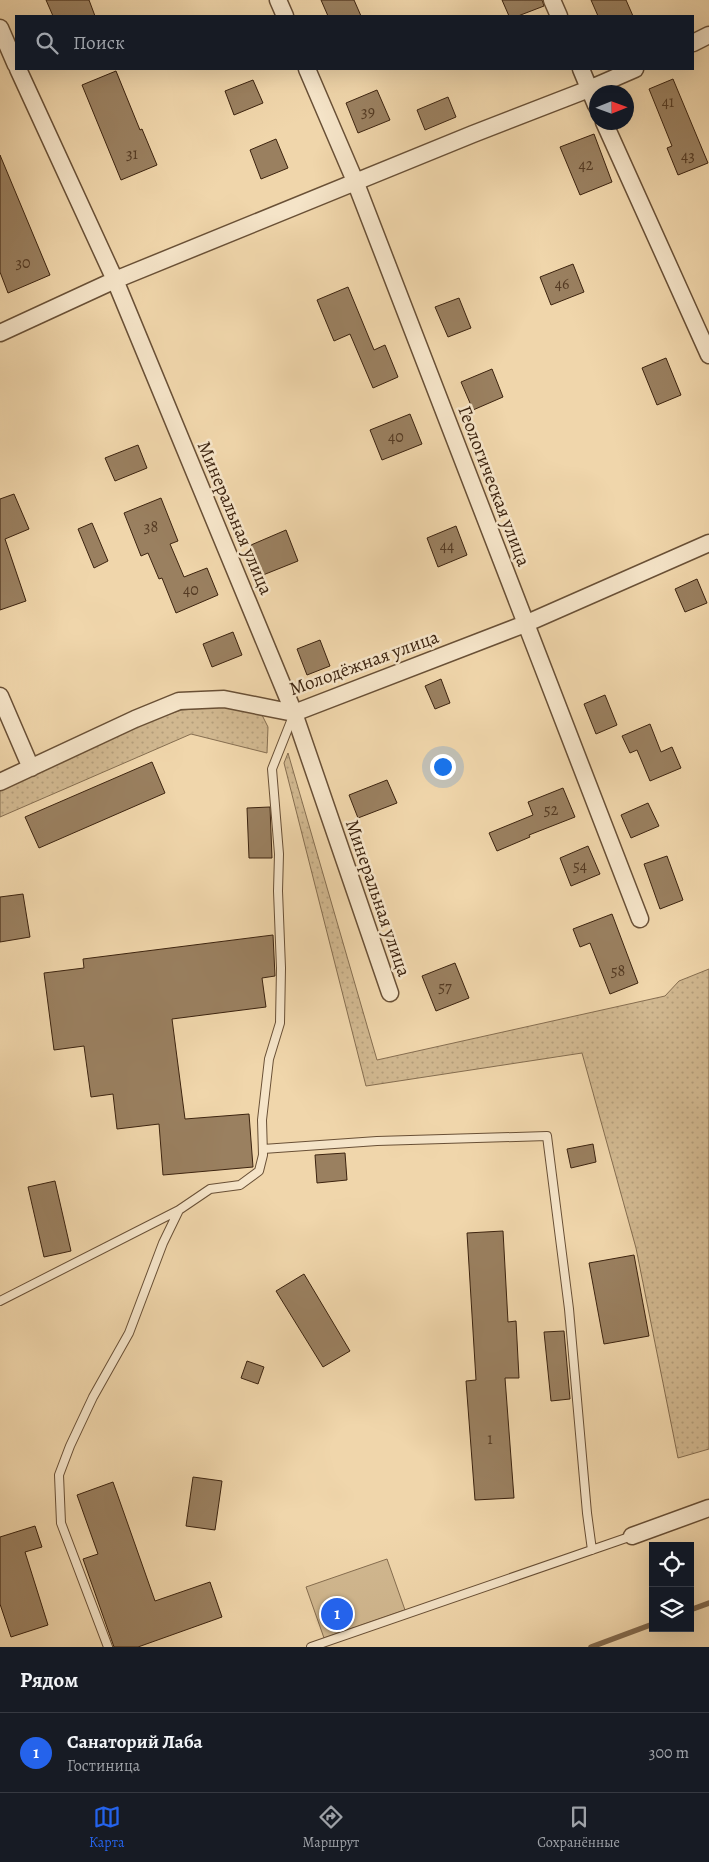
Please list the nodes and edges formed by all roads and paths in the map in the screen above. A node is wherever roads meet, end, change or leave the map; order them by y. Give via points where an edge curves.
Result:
1 (278, 0) edge
2 (552, 0) edge
3 (285, 15) edge
4 (559, 15) edge
5 (0, 28) edge
6 (709, 35) edge
7 (694, 42) edge
8 (15, 63) edge
9 (18, 70) edge
10 (307, 70) edge
11 (581, 70) edge
12 (633, 70) edge
13 (598, 85) edge
14 (589, 89) joint
15 (608, 130) edge
16 (355, 182) junction
17 (114, 280) junction
18 (0, 333) edge
19 (709, 354) edge
20 (709, 543) edge
21 (525, 624) junction
22 (0, 696) edge
23 (294, 713) junction
24 (31, 768) junction
25 (0, 782) edge
26 (640, 919) dead end
27 (390, 993) dead end
28 (263, 1149) junction
29 (179, 1210) junction
30 (0, 1301) edge
31 (709, 1508) edge
32 (632, 1536) joint
33 (592, 1550) junction
34 (108, 1647) edge
35 (310, 1647) edge

1 - 3 street
2 - 4 street
5 - 8 street
6 - 7 street
9 - 17 street, Минеральная улица
10 - 16 street, Геологическая улица
11 - 14 street
12 - 13 street
14 - 16 street
15 - 19 street
16 - 17 street
16 - 21 street, Геологическая улица
17 - 18 street
17 - 23 street, Минеральная улица
20 - 21 street, Молодёжная улица
21 - 23 street, Молодёжная улица
21 - 26 street, Геологическая улица
22 - 24 street
23 - 24 street, Молодёжная улица via 224,699 179,701
23 - 27 street, Минеральная улица
23 - 28 lane via 272,769 279,854 280,1023 269,1058 262,1120
24 - 25 street, Молодёжная улица
28 - 29 lane via 258,1171 240,1184 210,1189
28 - 33 lane via 377,1141 547,1136 569,1309
29 - 30 lane
29 - 34 lane via 129,1333 93,1397 59,1475 61,1522
31 - 32 street
32 - 33 lane
33 - 35 lane

